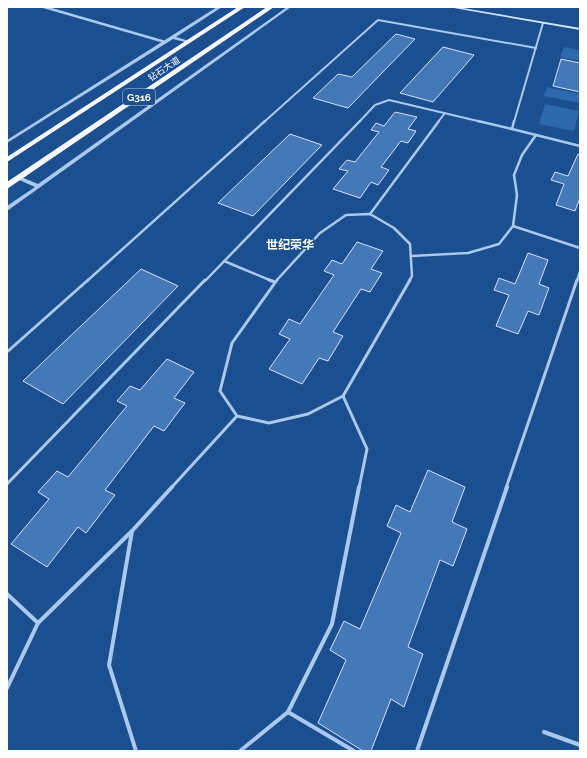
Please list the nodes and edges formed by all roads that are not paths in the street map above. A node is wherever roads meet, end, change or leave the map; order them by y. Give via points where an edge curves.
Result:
1 (44, 7) edge
2 (220, 7) edge
3 (242, 7) edge
4 (271, 7) edge
5 (289, 7) edge
6 (450, 7) edge
7 (543, 23) junction
8 (580, 29) edge
9 (172, 37) junction
10 (165, 42) junction
11 (188, 42) junction
12 (536, 48) junction
13 (444, 113) junction
14 (512, 129) junction
15 (536, 135) junction
16 (7, 142) edge
17 (580, 146) edge
18 (9, 157) edge
19 (19, 178) junction
20 (7, 186) edge
21 (38, 186) junction
22 (7, 209) edge
23 (370, 214) junction
24 (512, 226) junction
25 (580, 248) edge
26 (411, 256) junction
27 (224, 261) junction
28 (580, 270) edge
29 (274, 282) junction
30 (7, 352) edge
31 (343, 396) junction
32 (237, 416) junction
33 (7, 484) edge
34 (132, 531) junction
35 (7, 594) edge
36 (38, 623) junction
37 (7, 688) edge
38 (288, 712) junction
39 (544, 732) dead end
40 (580, 745) edge
41 (136, 751) edge
42 (240, 751) edge
43 (354, 751) edge
44 (417, 751) edge

1 - 10 street
2 - 9 street
3 - 11 highway, 钻石大道 / G316
4 - 19 highway, 钻石大道 / G316
5 - 21 street
6 - 7 main road
7 - 8 main road
7 - 12 lane
9 - 10 street
9 - 11 street
10 - 16 street
11 - 18 highway, 钻石大道 / G316
12 - 14 lane
12 - 30 lane via 378,20
13 - 14 lane
13 - 23 lane
13 - 27 lane via 389,100 375,105
14 - 15 lane
15 - 17 lane
15 - 24 lane via 522,155 514,175 517,195
19 - 20 highway, 钻石大道 / G316
19 - 21 street
21 - 22 street
23 - 26 lane via 394,228 410,244
23 - 29 lane via 346,215 341,218 320,233
24 - 25 lane
24 - 26 lane via 499,244 474,252
26 - 31 lane via 412,276
27 - 29 lane
27 - 33 lane
28 - 44 lane
29 - 32 lane via 232,343 220,391
31 - 32 lane via 308,414 269,422
31 - 38 lane via 367,449 332,624
32 - 34 lane
34 - 36 lane
34 - 41 lane via 109,665
35 - 36 lane
36 - 37 lane
38 - 42 lane
38 - 43 lane
39 - 40 lane

